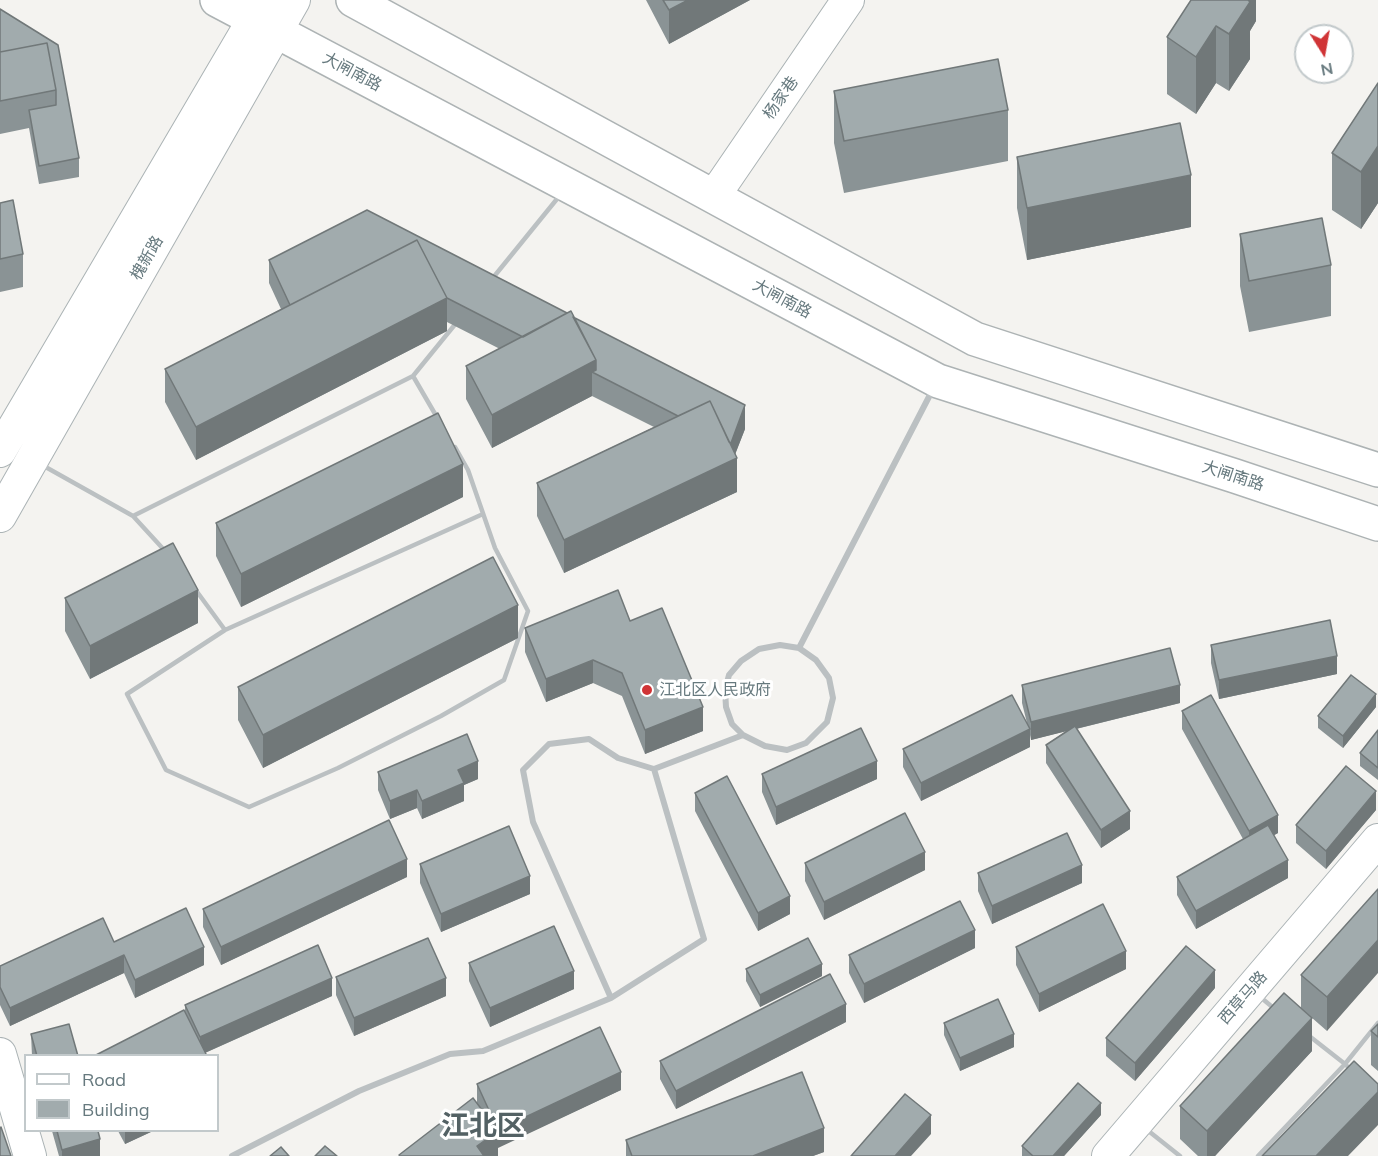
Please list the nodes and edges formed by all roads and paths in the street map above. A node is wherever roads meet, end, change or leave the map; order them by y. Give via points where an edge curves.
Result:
1 (217, 0) edge
2 (294, 0) edge
3 (352, 0) edge
4 (848, 0) edge
5 (265, 17) edge
6 (568, 185) junction
7 (714, 196) junction
8 (487, 285) edge
9 (457, 322) edge
10 (413, 376) junction
11 (938, 381) junction
12 (441, 423) edge
13 (452, 442) edge
14 (0, 451) edge
15 (32, 459) junction
16 (1378, 470) edge
17 (483, 514) junction
18 (0, 516) edge
19 (133, 516) junction
20 (1378, 524) edge
21 (167, 553) edge
22 (193, 587) edge
23 (225, 630) junction
24 (799, 648) junction
25 (743, 735) junction
26 (654, 769) junction
27 (1377, 842) edge
28 (1250, 989) junction
29 (611, 998) junction
30 (1285, 1017) edge
31 (1378, 1023) edge
32 (1302, 1030) edge
33 (0, 1054) edge
34 (1345, 1064) junction
35 (1353, 1072) edge
36 (1136, 1122) junction
37 (30, 1156) edge
38 (232, 1156) edge
39 (1107, 1156) edge
40 (1180, 1156) edge
41 (1258, 1156) edge

1 - 5 main road, 大闸南路
2 - 5 street, 槐新路
3 - 7 main road
4 - 7 street, 杨家巷
5 - 6 main road, 大闸南路
5 - 14 street, 槐新路
5 - 15 street, 槐新路
6 - 8 lane
6 - 11 main road, 大闸南路
7 - 16 main road via 975,339
9 - 10 lane
10 - 12 lane
10 - 19 lane
11 - 20 main road, 大闸南路
11 - 24 street
13 - 17 lane via 468,470
15 - 18 street, 槐新路
15 - 19 lane
17 - 23 lane
17 - 23 lane via 495,548 528,611 504,680 349,763 249,807 166,770 128,694
19 - 21 lane
22 - 23 lane
24 - 25 street via 780,645 759,649 741,660 729,675 726,707 732,724
24 - 25 street via 816,660 829,678 833,698 827,722 806,743 787,750 765,746
25 - 26 street
26 - 29 street via 704,939
26 - 29 street via 618,758 589,739 549,744 523,770 533,822
27 - 28 street, 西草马路
28 - 30 lane
28 - 36 street, 西草马路
29 - 38 street via 483,1051 450,1054 359,1091
31 - 34 lane
32 - 34 lane
33 - 37 street
34 - 35 lane
34 - 41 lane
36 - 39 street, 西草马路
36 - 40 lane

